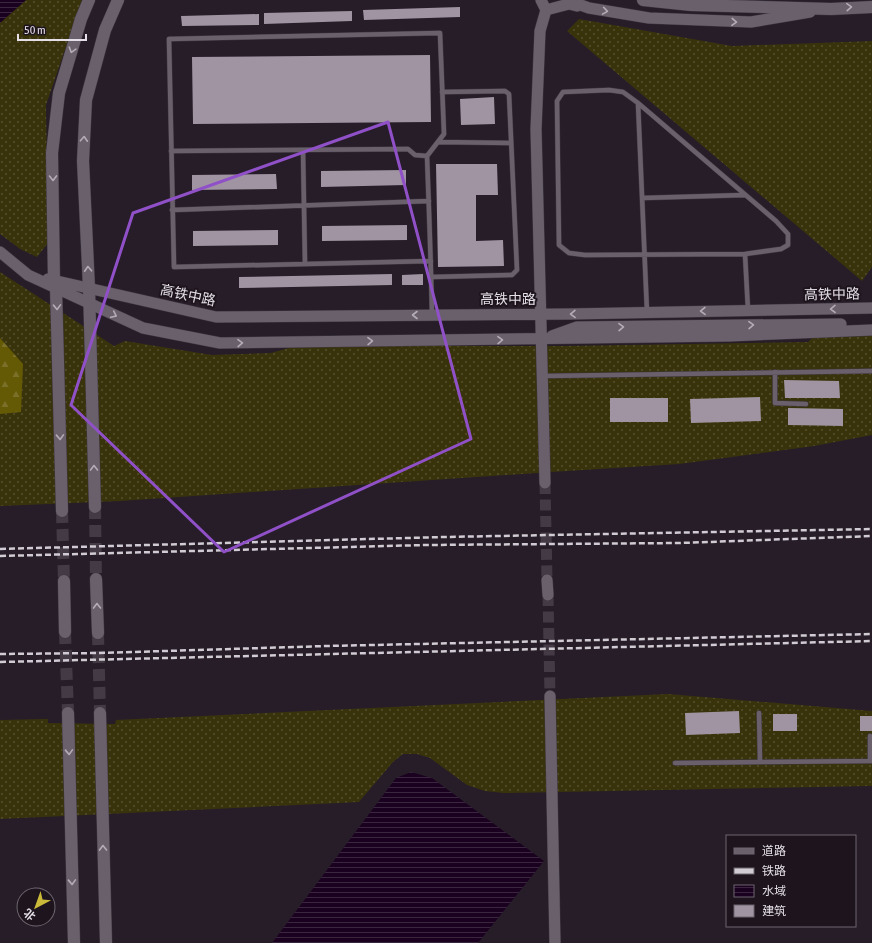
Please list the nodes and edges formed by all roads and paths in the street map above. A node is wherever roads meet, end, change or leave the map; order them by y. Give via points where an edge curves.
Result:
1 (89, 0) edge
2 (118, 0) edge
3 (568, 0) edge
4 (643, 0) edge
5 (544, 5) edge
6 (870, 7) edge
7 (589, 8) junction
8 (831, 8) junction
9 (442, 92) junction
10 (638, 103) junction
11 (438, 142) junction
12 (511, 143) junction
13 (303, 150) junction
14 (171, 151) junction
15 (427, 156) junction
16 (745, 195) junction
17 (642, 198) junction
18 (429, 201) junction
19 (304, 205) junction
20 (172, 210) junction
21 (0, 252) edge
22 (745, 254) junction
23 (645, 255) junction
24 (431, 261) junction
25 (305, 264) junction
26 (431, 277) junction
27 (55, 284) junction
28 (89, 288) junction
29 (89, 303) junction
30 (872, 308) edge
31 (748, 310) junction
32 (647, 312) junction
33 (540, 314) junction
34 (432, 315) junction
35 (872, 323) edge
36 (872, 330) edge
37 (542, 339) junction
38 (872, 371) edge
39 (775, 372) junction
40 (543, 376) junction
41 (806, 404) dead end
42 (545, 482) tunnel mouth
43 (95, 508) tunnel mouth
44 (62, 511) tunnel mouth
45 (96, 580) tunnel mouth
46 (547, 580) tunnel mouth
47 (64, 581) tunnel mouth
48 (548, 595) tunnel mouth
49 (66, 632) tunnel mouth
50 (98, 633) tunnel mouth
51 (550, 696) tunnel mouth
52 (68, 713) tunnel mouth
53 (100, 713) tunnel mouth
54 (758, 713) dead end
55 (870, 736) dead end
56 (871, 761) edge
57 (760, 762) junction
58 (675, 763) dead end
59 (74, 943) edge
60 (106, 943) edge
61 (555, 943) edge

1 -> 27 main road via 59,93 52,153
28 -> 2 main road via 83,161 86,100 105,30
3 - 7 street
4 - 8 main road via 691,5
5 - 7 street via 569,4
5 - 33 street via 540,31 536,129
8 -> 6 main road
7 -> 8 street via 649,18 751,22
9 - 11 lane via 444,134
9 - 12 lane via 505,91 509,94
9 - 14 lane via 440,33 169,40
10 - 16 lane
10 - 17 lane
10 - 23 lane via 623,92 609,90 563,92 557,101 559,244 574,254
11 - 12 lane
11 - 15 lane
12 - 26 lane via 517,270 512,275
13 - 14 lane
13 - 15 lane via 408,149 415,155
13 - 19 lane
14 - 20 lane
15 - 18 lane
16 - 17 lane
16 - 22 lane via 788,234 788,245 781,249
17 - 23 lane
18 - 19 lane
18 - 24 lane
19 - 20 lane
19 - 25 lane
20 - 25 lane via 174,267
21 - 27 street, 高铁中路 via 28,275
22 - 23 lane
22 - 31 lane
23 - 32 lane
24 - 25 lane
24 - 26 lane
26 - 34 lane
27 - 28 street, 高铁中路
27 - 29 street, 高铁中路
27 -> 44 main road
28 - 29 main road
34 -> 28 street, 高铁中路 via 216,317
29 -> 37 street, 高铁中路 via 144,328 220,343
43 -> 29 main road
30 -> 31 street, 高铁中路
31 -> 32 street, 高铁中路
32 -> 33 street, 高铁中路
33 - 34 street, 高铁中路
33 - 37 street
37 -> 35 street, 高铁中路 via 577,327
36 - 37 street, 高铁中路 via 729,336
37 - 40 street
38 - 39 lane
39 - 40 lane
39 - 41 lane via 775,403
40 - 42 street
50 -> 45 main road
46 - 48 street
47 - 49 main road
51 - 61 street
52 -> 59 main road
60 -> 53 main road
54 - 57 lane
55 - 56 lane
56 - 57 lane
57 - 58 lane

